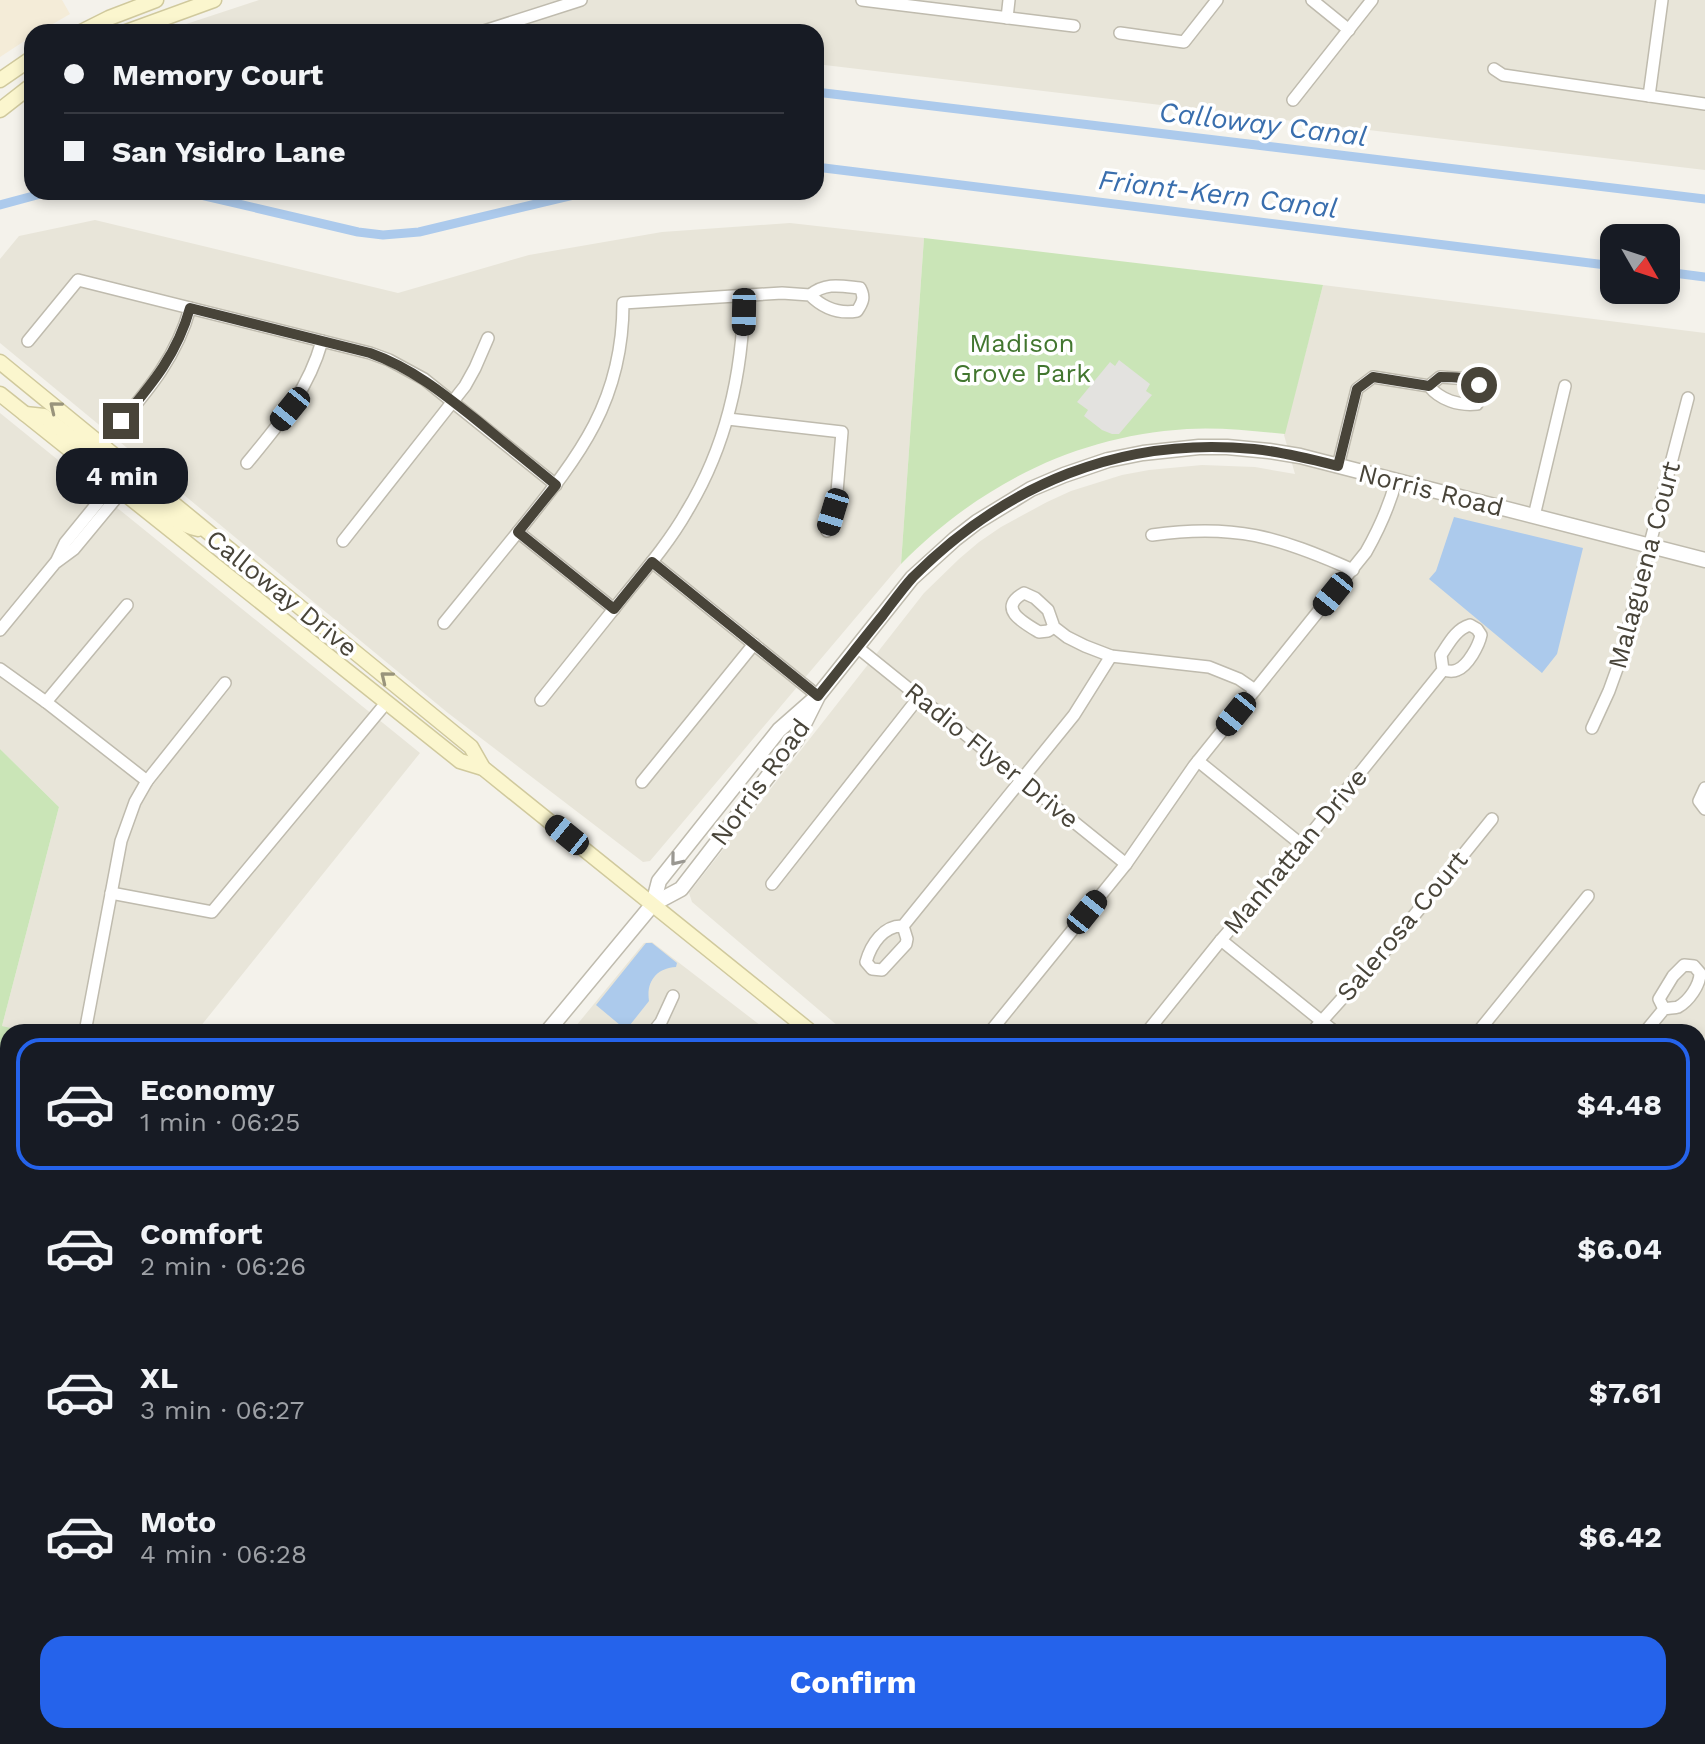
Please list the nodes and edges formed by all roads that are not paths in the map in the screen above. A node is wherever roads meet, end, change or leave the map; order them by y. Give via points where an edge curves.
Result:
1 (156, 0) edge
2 (214, 0) edge
3 (581, 0) edge
4 (862, 0) edge
5 (1009, 0) edge
6 (1217, 0) edge
7 (1312, 0) edge
8 (1372, 0) edge
9 (1662, 0) edge
10 (1007, 18) junction
11 (97, 24) edge
12 (148, 24) edge
13 (506, 24) edge
14 (1074, 26) dead end
15 (1349, 30) junction
16 (1120, 33) dead end
17 (24, 64) edge
18 (1494, 69) dead end
19 (0, 81) edge
20 (24, 91) edge
21 (1649, 96) junction
22 (1293, 100) dead end
23 (1705, 104) edge
24 (0, 110) edge
25 (744, 295) junction
26 (810, 295) dead end
27 (190, 308) junction
28 (488, 338) dead end
29 (28, 341) dead end
30 (322, 341) junction
31 (0, 362) edge
32 (1429, 386) dead end
33 (1565, 386) dead end
34 (0, 394) edge
35 (1688, 398) dead end
36 (453, 402) junction
37 (25, 414) junction
38 (728, 419) junction
39 (102, 445) junction
40 (247, 463) dead end
41 (1338, 466) junction
42 (1396, 481) junction
43 (556, 485) junction
44 (117, 488) junction
45 (1534, 516) junction
46 (206, 531) junction
47 (827, 531) dead end
48 (518, 532) junction
49 (1152, 535) dead end
50 (343, 541) dead end
51 (1649, 546) junction
52 (1705, 560) edge
53 (652, 562) junction
54 (1353, 570) junction
55 (127, 605) dead end
56 (614, 609) junction
57 (444, 623) dead end
58 (1054, 627) dead end
59 (0, 630) edge
60 (754, 644) junction
61 (857, 647) junction
62 (1111, 656) junction
63 (0, 669) edge
64 (1443, 670) dead end
65 (225, 683) dead end
66 (1255, 690) junction
67 (818, 696) junction
68 (919, 697) junction
69 (541, 700) dead end
70 (46, 702) junction
71 (386, 703) junction
72 (1592, 728) dead end
73 (465, 742) junction
74 (1198, 761) junction
75 (483, 768) junction
76 (1022, 780) junction
77 (147, 781) junction
78 (642, 782) dead end
79 (1705, 788) edge
80 (1705, 809) edge
81 (1492, 819) dead end
82 (1302, 845) junction
83 (1126, 864) junction
84 (772, 884) dead end
85 (111, 893) junction
86 (1588, 896) dead end
87 (653, 904) junction
88 (903, 926) dead end
89 (1221, 940) junction
90 (673, 996) dead end
91 (1664, 1009) dead end
92 (1321, 1021) junction
93 (86, 1024) edge
94 (554, 1024) edge
95 (659, 1024) edge
96 (801, 1024) edge
97 (996, 1024) edge
98 (1153, 1024) edge
99 (1319, 1024) edge
100 (1325, 1024) edge
101 (1484, 1024) edge
102 (1652, 1024) edge

1 - 11 main road
2 - 12 main road
3 - 13 street
4 - 10 street
5 - 10 street
6 - 16 street via 1184,42
7 - 15 street
8 - 15 street
9 - 21 street
10 - 14 street
15 - 22 street
17 - 19 main road
18 - 21 street via 1503,75
20 - 24 main road
21 - 23 street
25 - 26 street
25 - 38 street via 741,356
25 - 43 street via 623,303 617,360 601,411
27 - 29 street via 78,280
27 - 30 street
27 - 39 street via 166,365
28 - 36 street
30 - 36 street via 389,360
30 - 40 street via 302,391
39 -> 31 main road, Calloway Drive
32 - 41 street via 1373,377 1357,389
33 - 45 street
34 - 37 main road, Calloway Drive
35 - 51 street, Malaguena Court
36 - 43 street
36 - 50 street
37 - 39 main road via 44,416 83,446
37 - 44 main road, Calloway Drive
38 - 47 street via 842,432 837,492
38 - 53 street via 704,481
39 - 46 main road, Calloway Drive
41 - 42 street, Norris Road
41 - 61 street, Norris Road via 1269,451 1199,447 1129,455 1064,475 1007,502 955,539 912,578
42 - 45 street, Norris Road
42 - 54 street via 1378,532
43 - 48 street
44 - 46 main road via 133,486 185,526
44 - 59 street via 65,543
44 - 71 main road, Calloway Drive
45 - 51 street, Norris Road
73 -> 46 main road, Calloway Drive
48 - 56 street
48 - 57 street
49 - 54 street via 1247,533 1292,544
51 - 52 street, Norris Road
51 - 72 street, Malaguena Court via 1618,666
53 - 56 street
53 - 60 street
54 - 66 street
55 - 70 street
56 - 69 street
58 - 62 street
60 - 67 street
60 - 78 street
61 - 67 street, Norris Road
61 - 68 street, Radio Flyer Drive
62 - 66 street via 1209,667
62 - 76 street via 1074,715
63 - 70 street
64 - 82 street, Manhattan Drive
65 - 77 street
66 - 74 street
67 -> 87 street via 779,730 659,881
67 - 87 street, Norris Road via 796,740 681,889
68 - 76 street, Radio Flyer Drive
68 - 84 street
70 - 77 street
71 - 73 main road via 402,704 447,739
71 - 75 main road, Calloway Drive via 460,761
71 - 85 street via 212,912
73 - 75 main road, Calloway Drive
74 - 82 street
74 - 83 street
75 - 87 main road, Calloway Drive
76 - 83 street, Radio Flyer Drive
76 - 88 street
77 - 85 street via 127,821
79 - 80 street via 1699,801
81 - 92 street, Salerosa Court
82 - 89 street, Manhattan Drive
83 - 97 street
85 - 93 street
86 - 101 street
87 - 94 street, Norris Road
87 - 96 main road, Calloway Drive
89 - 92 street
89 - 98 street, Manhattan Drive
90 - 95 street
91 - 102 street
92 - 99 street, Salerosa Court
92 - 100 street

